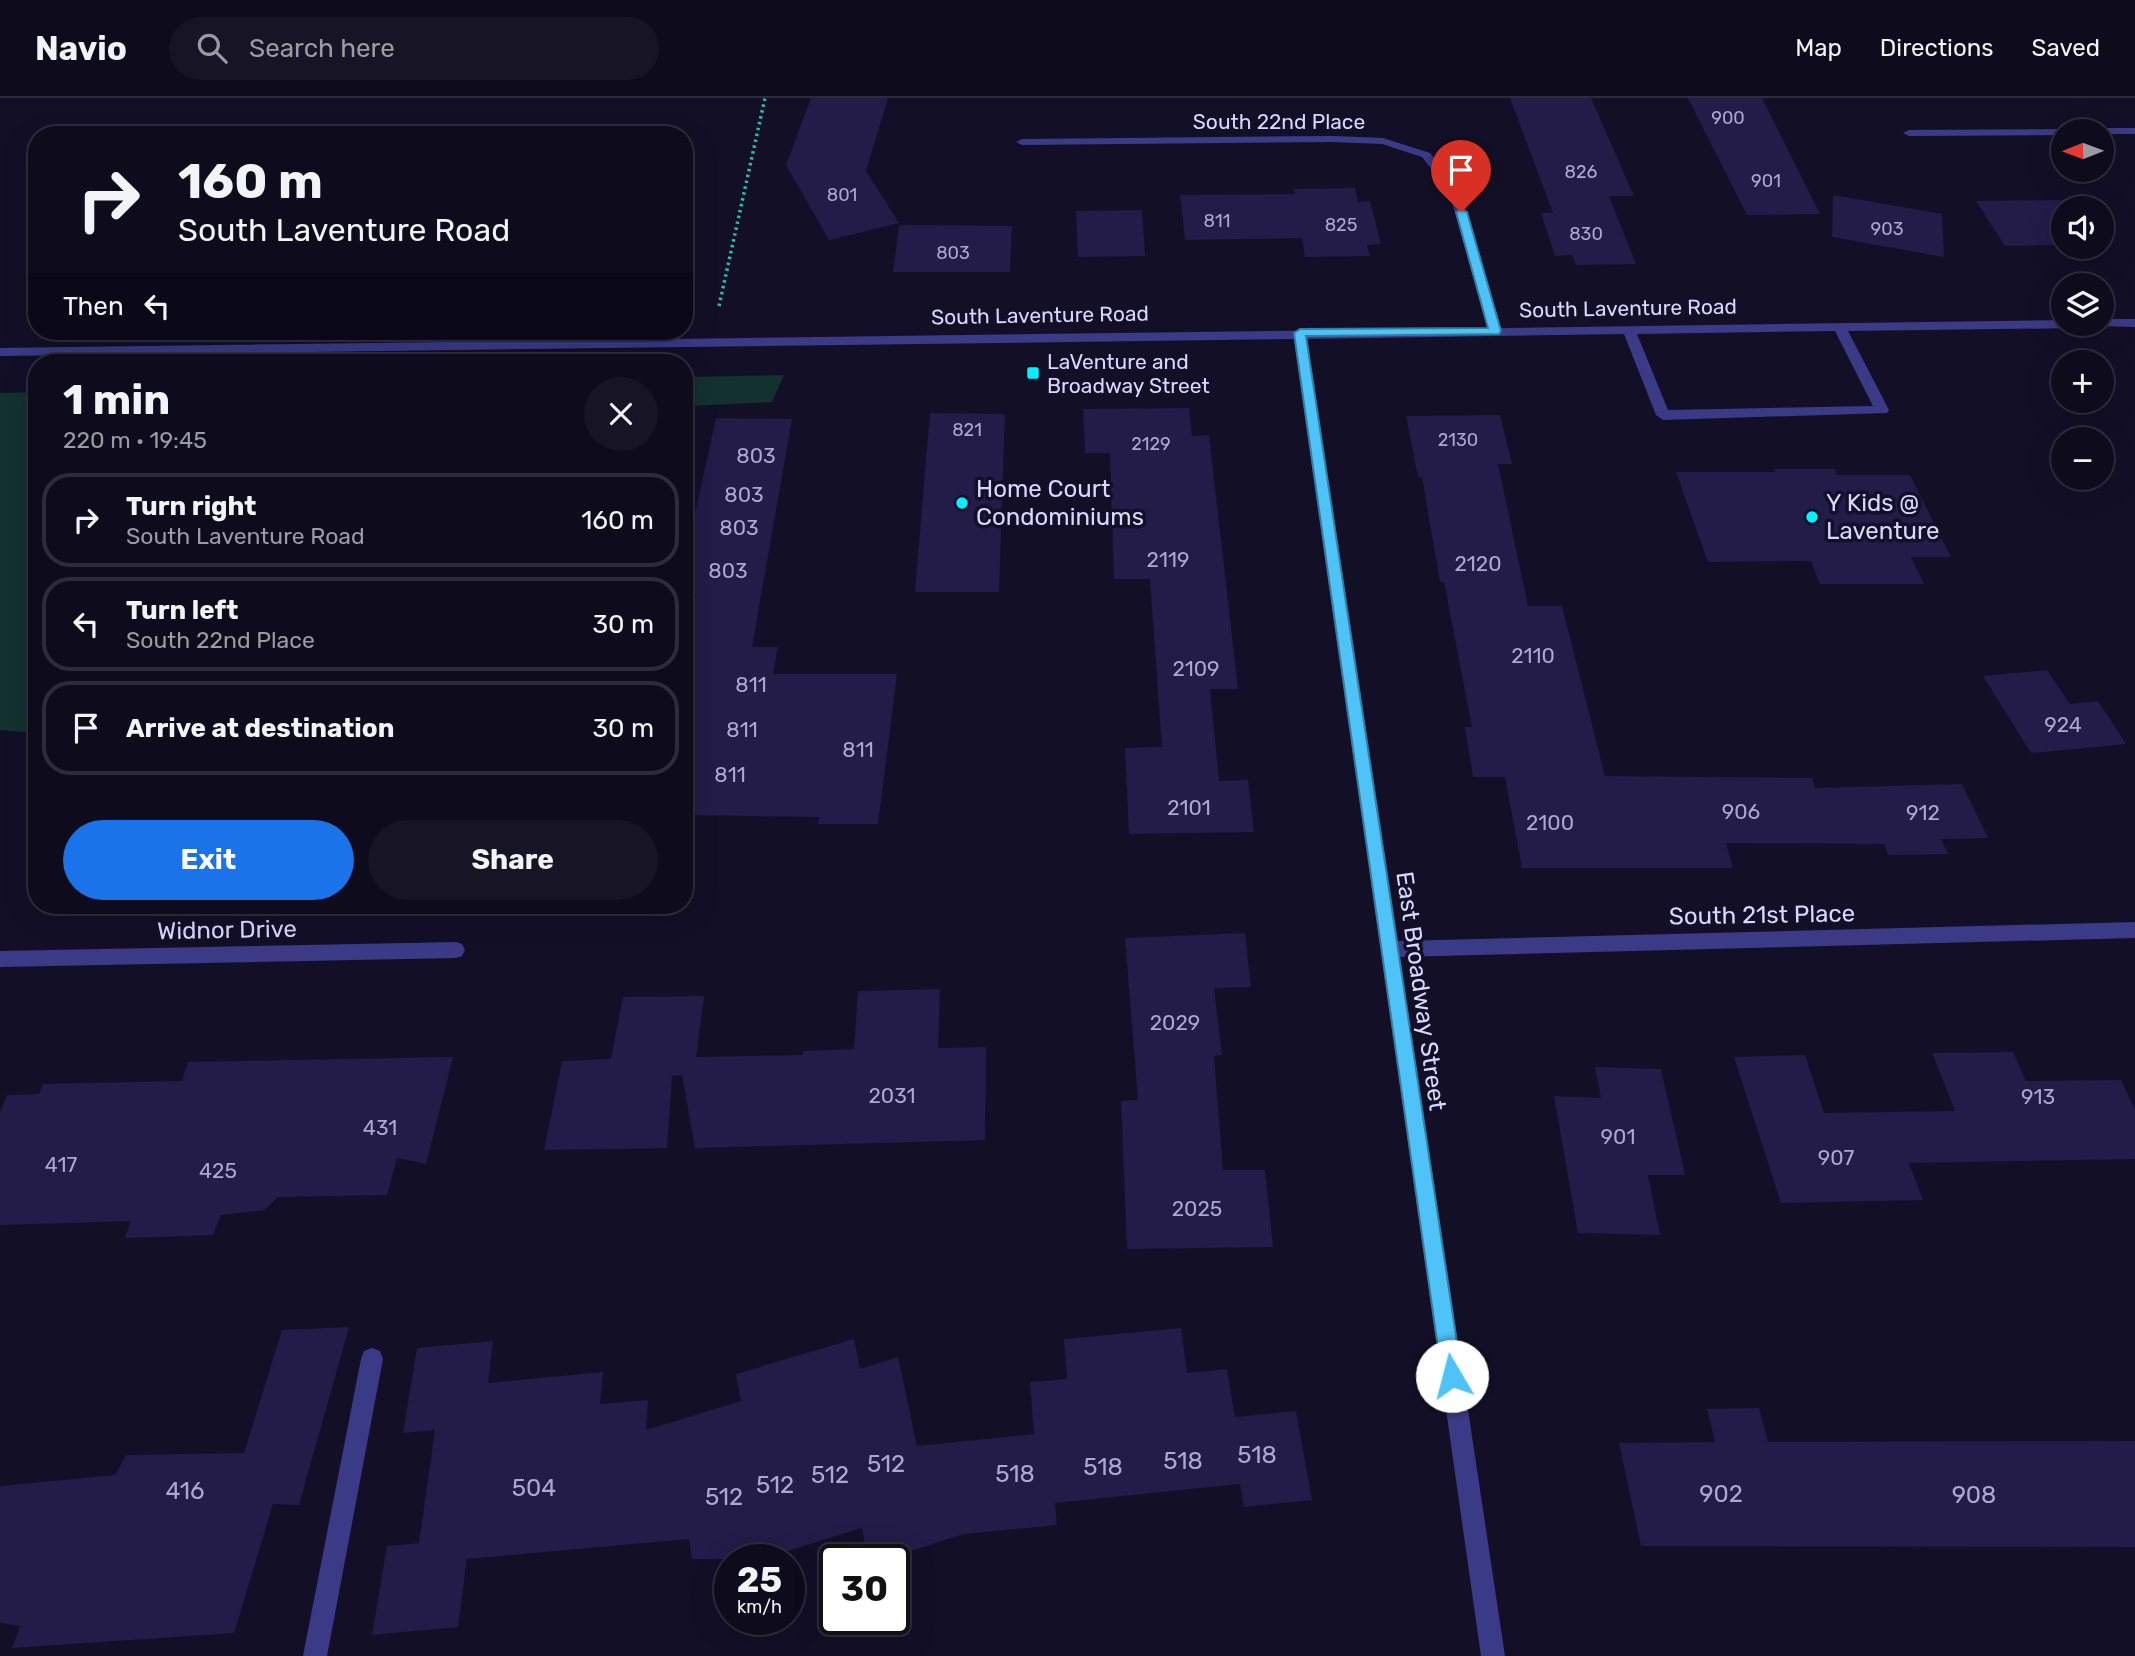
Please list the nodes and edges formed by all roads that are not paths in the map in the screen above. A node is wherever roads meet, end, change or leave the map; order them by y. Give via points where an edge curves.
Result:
1 (2114, 131) edge
2 (2135, 131) edge
3 (2051, 132) edge
4 (1909, 133) dead end
5 (1022, 142) dead end
6 (2135, 323) edge
7 (2051, 324) edge
8 (2114, 324) edge
9 (1839, 327) junction
10 (1628, 328) junction
11 (1495, 331) junction
12 (1300, 333) junction
13 (0, 352) edge
14 (2135, 930) edge
15 (1390, 949) junction
16 (456, 950) dead end
17 (0, 959) edge
18 (372, 1359) dead end
19 (314, 1656) edge
20 (1493, 1656) edge

1 - 2 street
3 - 4 street
5 - 11 street, South 22nd Place via 1333,139 1383,141 1426,155 1455,192
6 - 8 street
7 - 9 street, South Laventure Road
9 - 10 street, South Laventure Road
9 - 10 street via 1882,410 1663,415
10 - 11 street, South Laventure Road
11 - 12 street, South Laventure Road
12 - 13 street, South Laventure Road
12 - 15 street, East Broadway Street
14 - 15 street, South 21st Place
15 - 20 street, East Broadway Street
16 - 17 street, Widnor Drive
18 - 19 street

